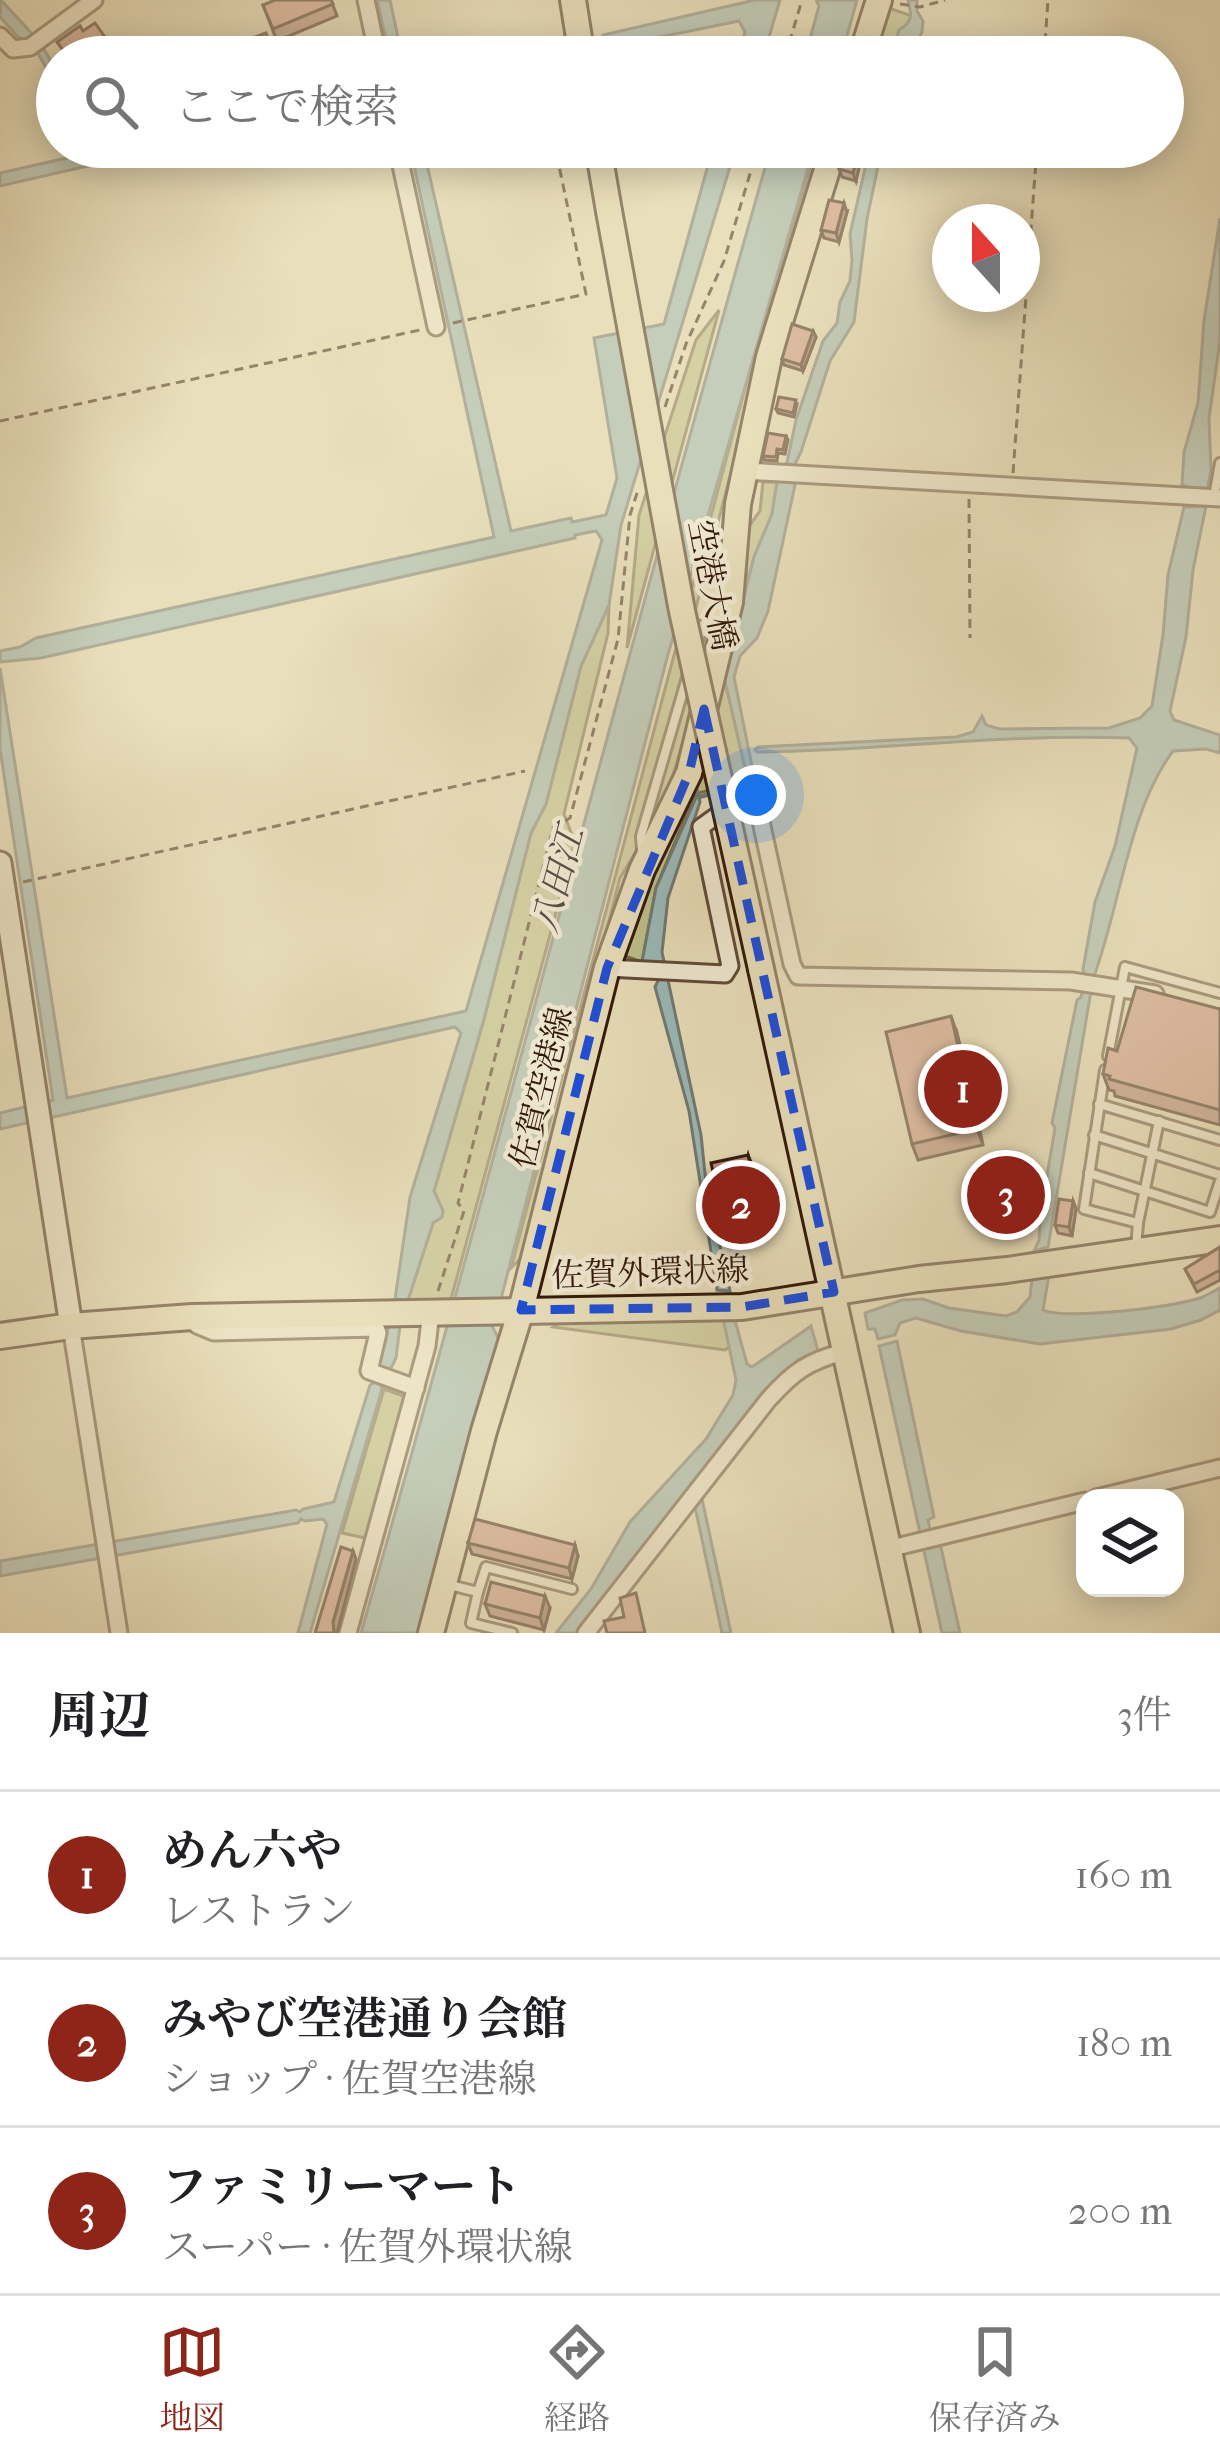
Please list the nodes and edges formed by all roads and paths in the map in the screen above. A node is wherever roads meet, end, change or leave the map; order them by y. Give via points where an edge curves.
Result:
1 (94, 0) edge
2 (366, 0) edge
3 (573, 0) edge
4 (802, 0) edge
5 (879, 0) edge
6 (945, 0) edge
7 (1048, 0) edge
8 (905, 5) dead end
9 (0, 36) edge
10 (46, 36) edge
11 (374, 36) edge
12 (578, 36) edge
13 (791, 36) edge
14 (868, 36) edge
15 (1045, 36) edge
16 (36, 43) edge
17 (402, 168) edge
18 (559, 168) edge
19 (602, 168) edge
20 (752, 168) edge
21 (828, 168) edge
22 (1035, 168) edge
23 (436, 327) junction
24 (665, 408) dead end
25 (0, 421) edge
26 (1220, 463) edge
27 (744, 471) junction
28 (644, 472) dead end
29 (969, 485) junction
30 (1012, 487) junction
31 (1217, 497) edge
32 (970, 638) dead end
33 (525, 771) dead end
34 (0, 863) edge
35 (15, 883) dead end
36 (4, 931) edge
37 (607, 968) junction
38 (1120, 988) junction
39 (1220, 993) edge
40 (1175, 1000) edge
41 (1099, 1104) junction
42 (1160, 1121) junction
43 (1094, 1135) junction
44 (1220, 1140) edge
45 (1153, 1154) junction
46 (1089, 1173) junction
47 (1220, 1178) edge
48 (1146, 1191) junction
49 (1138, 1223) junction
50 (1220, 1239) edge
51 (1145, 1248) junction
52 (834, 1292) junction
53 (513, 1311) junction
54 (435, 1312) junction
55 (192, 1317) junction
56 (71, 1326) junction
57 (0, 1336) edge
58 (844, 1352) junction
59 (416, 1388) junction
60 (1220, 1468) edge
61 (1133, 1489) edge
62 (1076, 1503) edge
63 (888, 1549) junction
64 (444, 1584) junction
65 (572, 1589) dead end
66 (478, 1592) junction
67 (119, 1633) edge
68 (348, 1633) edge
69 (430, 1633) edge
70 (512, 1633) edge
71 (586, 1633) edge
72 (908, 1633) edge

1 - 10 street
2 - 11 street
3 - 12 main road
4 - 13 path
5 - 14 main road
6 - 8 path
7 - 15 path
9 - 16 street via 13,49
17 - 23 street
18 - 23 path via 586,293
19 - 52 main road, 空港大橋, bridge via 682,611
20 - 24 path
21 - 27 main road, 佐賀空港線 via 769,357
22 - 30 path
23 - 25 path
26 - 31 lane
27 - 29 street
27 - 37 main road, 佐賀空港線 via 730,602 689,772
28 - 54 path via 630,515 618,639 570,818 554,828
29 - 30 street
29 - 32 path
30 - 31 street
33 - 35 path
34 - 36 street
36 - 56 street
37 - 38 street via 725,974 730,966 700,827 754,789 798,976
37 - 53 main road, 佐賀空港線
38 - 39 lane via 1125,967
38 - 40 street
38 - 41 lane
41 - 42 lane
41 - 43 lane
42 - 44 lane
42 - 45 lane
43 - 45 lane
43 - 46 lane
45 - 47 lane
45 - 48 lane
46 - 48 lane
46 - 49 lane via 1084,1209
47 - 48 lane via 1210,1211
48 - 49 lane
49 - 51 lane
50 - 51 main road, 佐賀外環状線
51 - 52 main road, 佐賀外環状線
52 - 53 main road, 佐賀外環状線 via 742,1307
52 - 58 main road
53 - 54 main road, 佐賀外環状線
53 - 64 main road, 佐賀空港線
54 - 55 main road, 佐賀外環状線
54 - 59 street
55 - 56 main road, 佐賀外環状線
55 - 59 street via 214,1332 376,1328 369,1371
56 - 57 main road, 佐賀外環状線
56 - 67 street
58 - 63 main road
58 - 71 street via 792,1373
59 - 68 street
60 - 61 street
62 - 63 street
63 - 72 main road
64 - 66 lane
64 - 69 main road, 佐賀空港線
65 - 66 lane via 486,1567
66 - 70 lane via 471,1623

